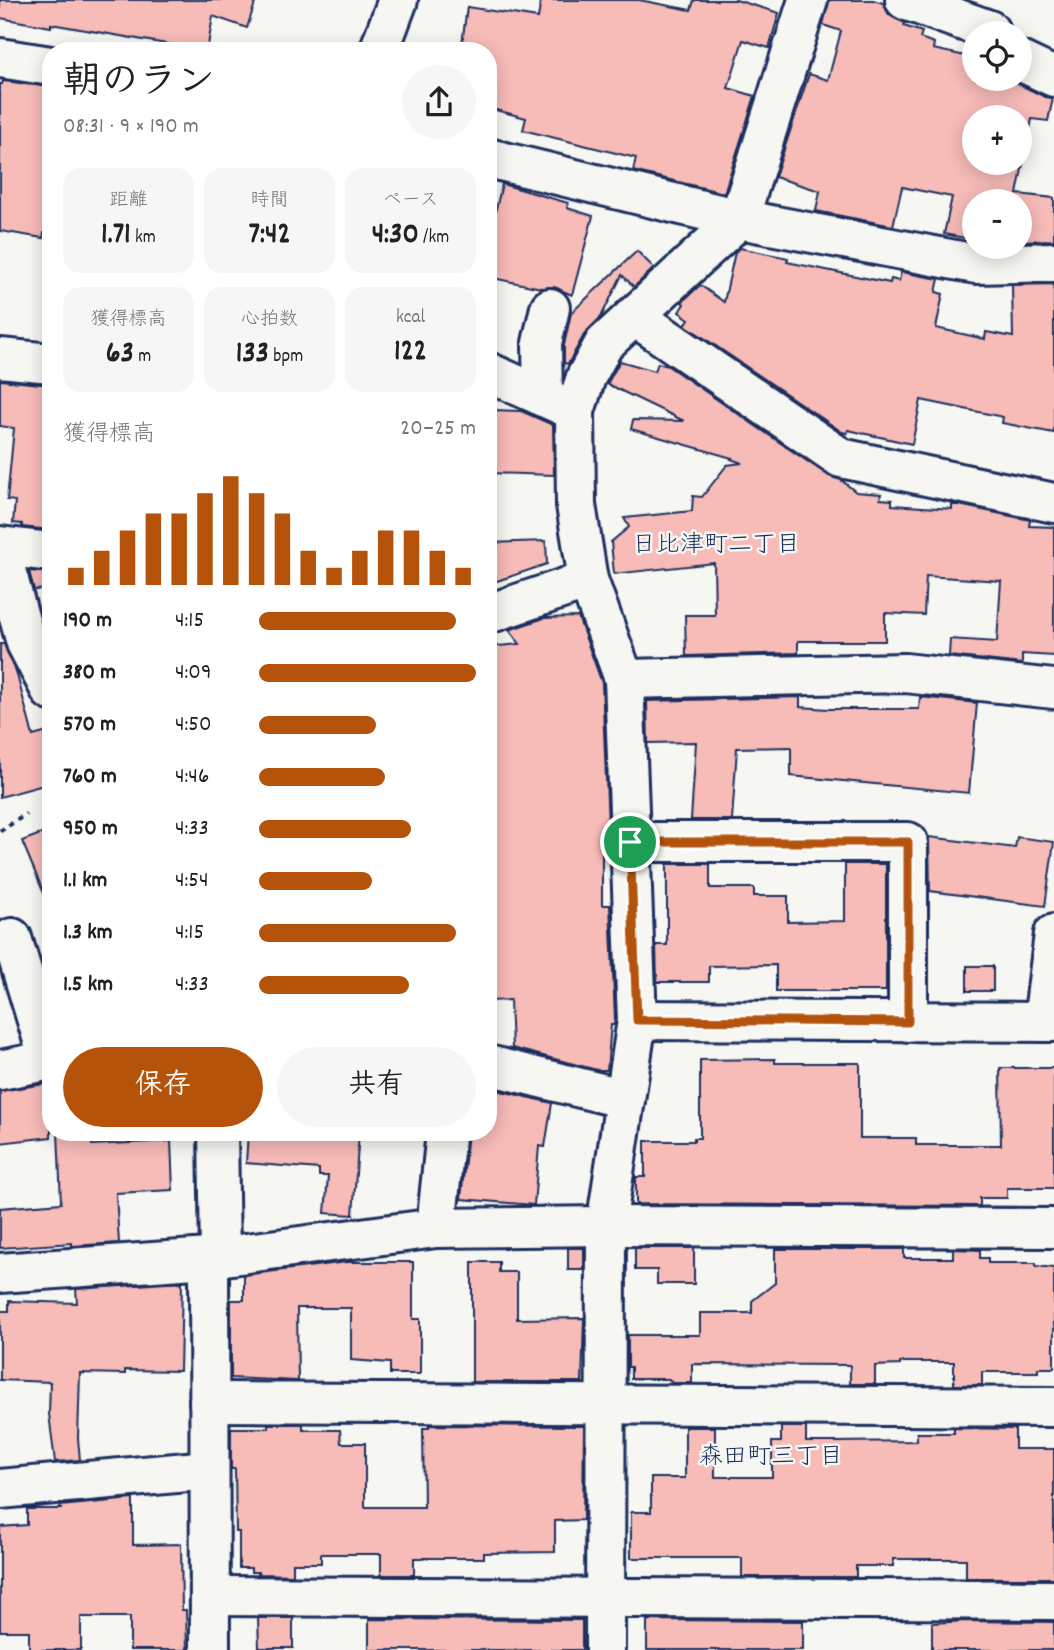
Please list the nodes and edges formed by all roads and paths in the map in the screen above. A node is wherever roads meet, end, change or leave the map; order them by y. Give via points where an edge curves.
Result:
1 (398, 0) edge
2 (905, 0) edge
3 (800, 2) edge
4 (964, 21) edge
5 (382, 42) edge
6 (0, 58) edge
7 (42, 65) edge
8 (1032, 67) edge
9 (1054, 77) edge
10 (497, 160) edge
11 (738, 219) junction
12 (1054, 262) edge
13 (550, 308) dead end
14 (634, 316) junction
15 (0, 358) edge
16 (42, 362) edge
17 (497, 376) edge
18 (559, 404) junction
19 (1054, 503) edge
20 (0, 547) edge
21 (42, 551) edge
22 (588, 580) junction
23 (497, 611) edge
24 (13, 647) edge
25 (624, 679) junction
26 (42, 681) edge
27 (1054, 689) edge
28 (26, 814) dead end
29 (0, 831) edge
30 (630, 842) junction
31 (1054, 934) edge
32 (12, 937) dead end
33 (637, 1020) junction
34 (908, 1022) junction
35 (1049, 1022) edge
36 (42, 1034) edge
37 (42, 1062) edge
38 (497, 1067) edge
39 (0, 1070) edge
40 (625, 1099) junction
41 (218, 1141) edge
42 (445, 1141) edge
43 (606, 1226) junction
44 (436, 1228) junction
45 (1054, 1228) edge
46 (215, 1257) junction
47 (0, 1273) edge
48 (209, 1402) junction
49 (606, 1405) junction
50 (1054, 1407) edge
51 (209, 1470) junction
52 (0, 1489) edge
53 (210, 1596) junction
54 (605, 1598) junction
55 (1054, 1600) edge
56 (210, 1650) edge
57 (605, 1650) edge

1 - 5 street
2 - 4 street
3 - 11 street
6 - 7 street
8 - 9 street
10 - 11 street
11 - 12 street via 976,264
11 - 14 street
13 - 18 street via 542,343
14 - 18 street via 604,344 586,377
14 - 19 street via 841,458
15 - 16 street
17 - 18 street
18 - 22 street
20 - 21 street
20 - 24 street
22 - 23 street
22 - 25 street
24 - 26 street
25 - 27 street via 905,673
25 - 30 street
28 - 29 path
30 - 33 street
30 - 34 street via 908,842
31 - 35 street
32 - 36 street
33 - 34 street
33 - 40 street
34 - 35 street
37 - 39 street
38 - 40 street
40 - 43 street
41 - 46 street
42 - 44 street
43 - 44 street
43 - 45 street
43 - 49 street
44 - 46 street
46 - 47 street
46 - 48 street
48 - 49 street
48 - 51 street
49 - 50 street
49 - 54 street
51 - 52 street
51 - 53 street
53 - 54 street
53 - 56 street
54 - 55 street
54 - 57 street

